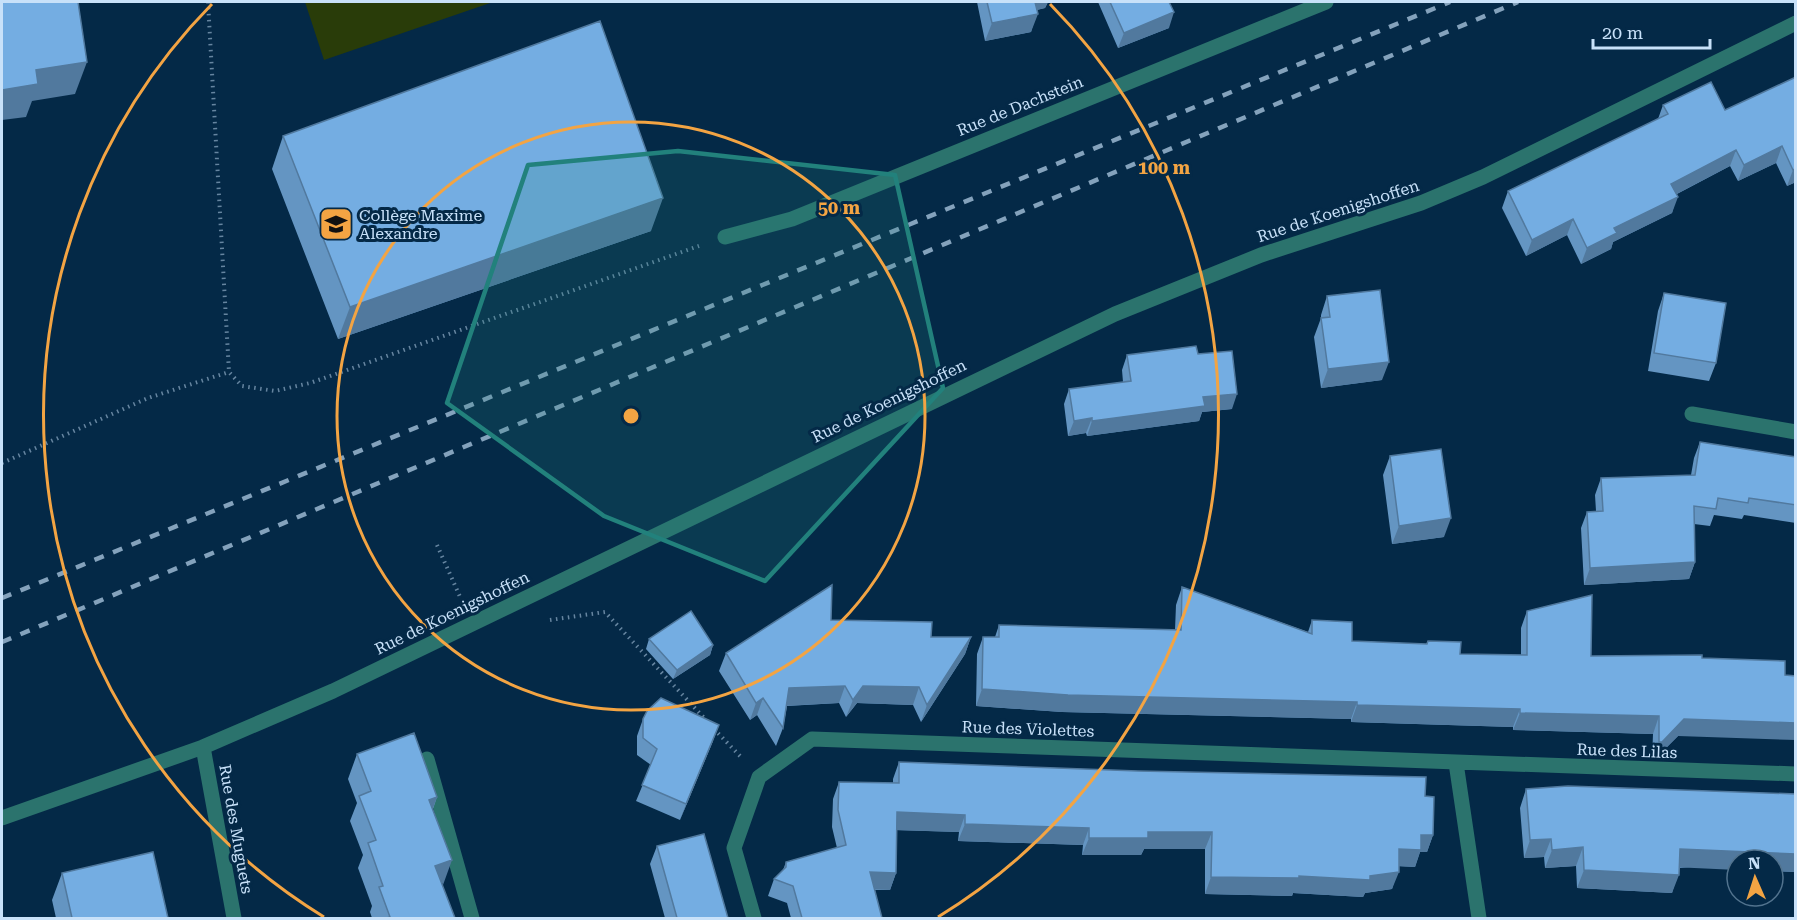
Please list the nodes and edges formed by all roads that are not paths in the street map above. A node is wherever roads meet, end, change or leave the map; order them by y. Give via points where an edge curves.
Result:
1 (1326, 2) edge
2 (1796, 23) edge
3 (725, 237) road end
4 (1692, 414) dead end
5 (1796, 432) edge
6 (203, 747) junction
7 (427, 759) dead end
8 (1456, 763) junction
9 (1796, 774) edge
10 (2, 818) edge
11 (234, 918) edge
12 (472, 918) edge
13 (754, 918) edge
14 (1479, 918) edge

1 - 3 street, Rue de Dachstein via 792,219
2 - 6 street, Rue de Koenigshoffen via 1483,177 1420,203 1250,259 1115,314 333,691
4 - 5 street
6 - 10 street, Rue de Koenigshoffen
6 - 11 street, Rue des Muguets
7 - 12 street
8 - 9 street, Rue des Lilas
8 - 13 street, Rue des Violettes via 812,738 759,777 734,848
8 - 14 street

